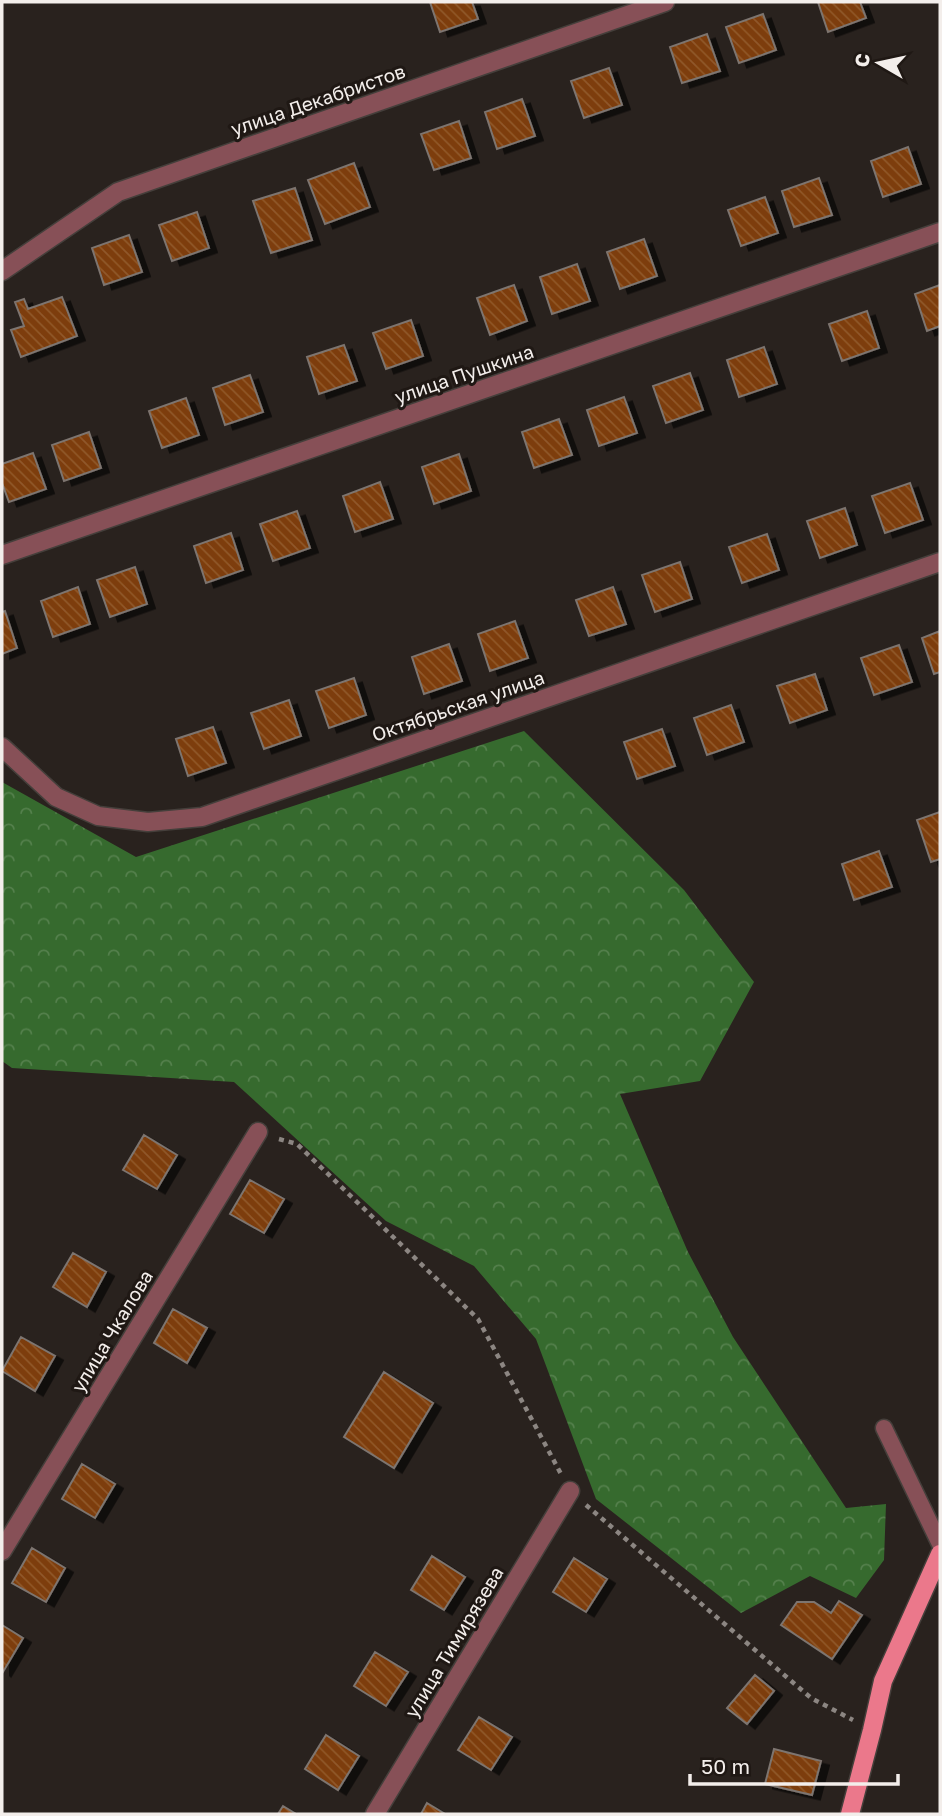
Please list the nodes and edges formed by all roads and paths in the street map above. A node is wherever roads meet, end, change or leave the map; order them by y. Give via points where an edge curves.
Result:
1 (665, 2) edge
2 (940, 232) edge
3 (2, 271) edge
4 (2, 555) edge
5 (940, 562) edge
6 (2, 747) edge
7 (258, 1132) joint
8 (884, 1428) dead end
9 (570, 1491) junction
10 (940, 1544) edge
11 (2, 1551) edge
12 (940, 1554) edge
13 (872, 1730) junction
14 (375, 1814) edge
15 (850, 1814) edge

1 - 3 street, улица Декабристов via 118,192
2 - 4 street, улица Пушкина
5 - 6 street, Октябрьская улица via 201,817 148,822 98,816 55,797
7 - 9 path via 297,1144 478,1319
7 - 11 street, улица Чкалова
8 - 10 lane
9 - 13 path via 811,1698
9 - 14 street, улица Тимирязева
12 - 13 main road via 883,1681
13 - 15 main road

